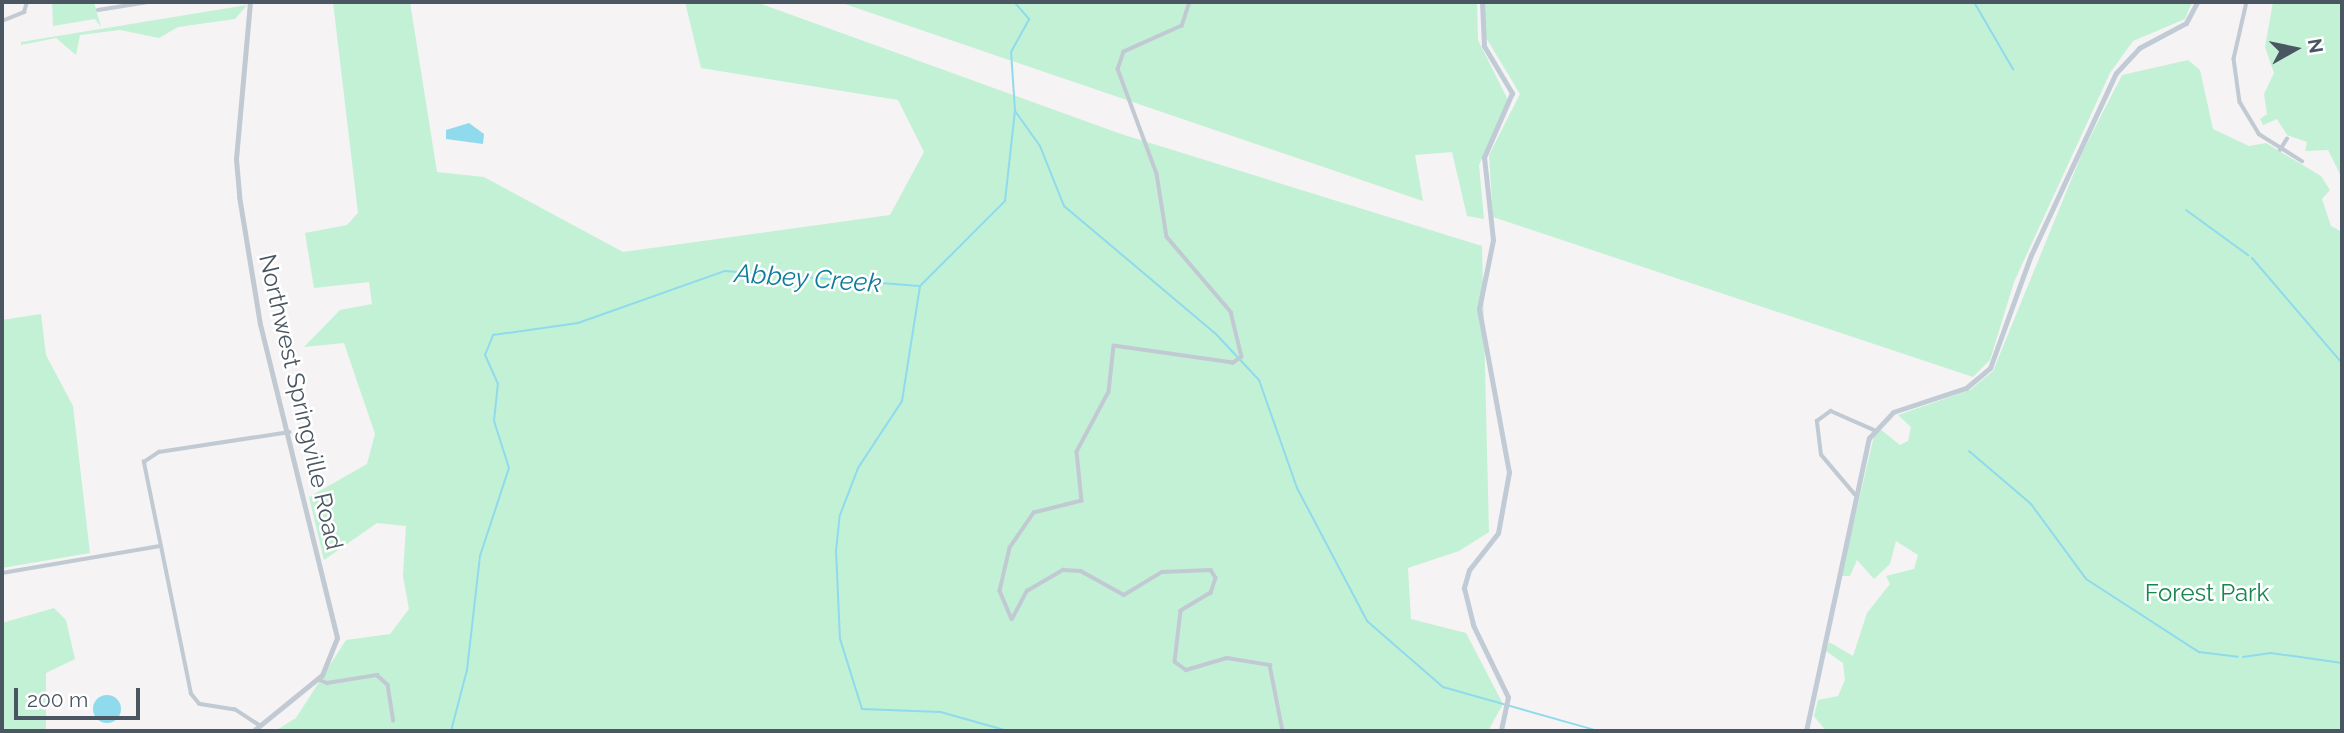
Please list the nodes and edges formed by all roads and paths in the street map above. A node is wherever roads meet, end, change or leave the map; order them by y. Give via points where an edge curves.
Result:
1 (27, 2) edge
2 (149, 2) edge
3 (250, 2) edge
4 (1190, 2) edge
5 (1482, 2) edge
6 (2197, 2) edge
7 (2247, 2) edge
8 (126, 4) edge
9 (98, 10) dead end
10 (2, 21) edge
11 (2287, 139) dead end
12 (2280, 150) junction
13 (2302, 161) dead end
14 (1874, 430) junction
15 (289, 432) junction
16 (1855, 495) junction
17 (160, 546) junction
18 (2, 573) edge
19 (318, 679) junction
20 (394, 721) dead end
21 (260, 726) junction
22 (253, 731) edge
23 (1283, 731) edge
24 (1501, 731) edge
25 (1806, 731) edge

1 - 10 street via 24,12
2 - 8 street
3 - 15 street, Northwest Springville Road via 236,171 260,324
4 - 23 street via 1182,26 1124,52 1118,69 1157,174 1167,237 1231,312 1242,357 1233,363 1164,348 1114,346 1109,392 1077,452 1082,501 1034,513 1010,548 1000,591 1012,619 1027,591 1063,570 1081,571 1124,595 1162,572 1211,570 1216,578 1209,596 1181,611 1175,662 1186,670 1227,658 1270,665
5 - 24 main road via 1484,46 1513,97 1485,153 1493,244 1479,309 1509,472 1498,533 1469,570 1464,588 1473,625 1508,697
6 - 14 main road via 2186,23 2139,48 2116,73 2031,255 1987,373 1966,388 1900,408
7 - 12 street via 2234,59 2236,88 2253,125
8 - 9 street
11 - 12 street
12 - 13 street
14 - 16 main road
14 - 16 street via 1831,411 1817,421 1821,455
15 - 17 street via 147,457 144,466
15 - 19 street, Northwest Springville Road via 336,630 335,652
16 - 25 main road
17 - 18 street
17 - 21 street via 193,699 241,712
19 - 20 street via 327,683 372,674 388,685
19 - 21 street, Northwest Springville Road
21 - 22 street, Northwest Springville Road

